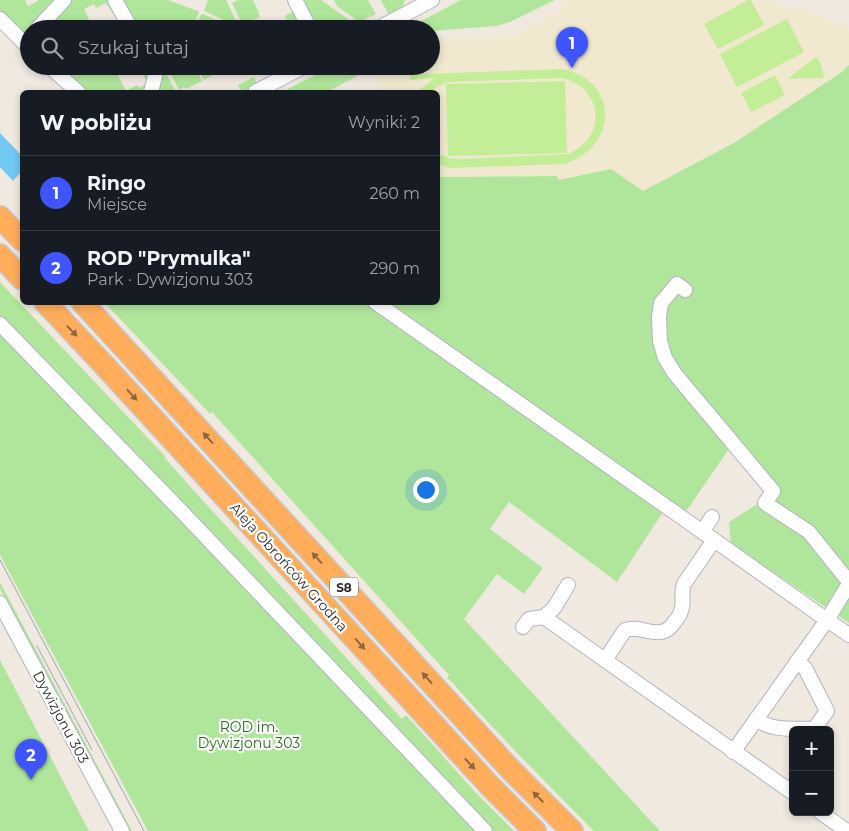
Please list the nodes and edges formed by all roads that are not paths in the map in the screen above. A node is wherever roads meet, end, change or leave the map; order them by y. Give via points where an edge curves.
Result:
1 (64, 0) edge
2 (115, 0) edge
3 (295, 0) edge
4 (432, 0) edge
5 (412, 4) edge
6 (0, 19) edge
7 (45, 20) edge
8 (126, 20) edge
9 (305, 20) edge
10 (390, 20) edge
11 (20, 37) edge
12 (59, 75) edge
13 (155, 75) edge
14 (288, 75) edge
15 (76, 90) edge
16 (152, 90) edge
17 (259, 90) edge
18 (0, 216) edge
19 (20, 238) edge
20 (0, 255) edge
21 (20, 277) edge
22 (685, 290) dead end
23 (48, 305) edge
24 (85, 305) edge
25 (379, 305) edge
26 (0, 324) edge
27 (712, 516) dead end
28 (702, 532) junction
29 (714, 540) junction
30 (849, 583) edge
31 (568, 585) dead end
32 (0, 603) edge
33 (544, 617) junction
34 (827, 620) junction
35 (523, 627) dead end
36 (849, 635) edge
37 (605, 660) junction
38 (797, 661) junction
39 (756, 719) junction
40 (733, 752) junction
41 (789, 790) edge
42 (827, 816) edge
43 (846, 826) edge
44 (122, 831) edge
45 (485, 831) edge
46 (535, 831) edge
47 (572, 831) edge

1 - 7 street
2 - 8 street
3 - 9 street
4 - 5 street
5 - 10 street
6 - 11 street
12 - 15 street
13 - 16 street
14 - 17 street
18 - 19 highway
20 - 21 highway
22 - 30 street via 677,284 660,303 660,341 665,358 773,491 765,503 790,515 809,532
23 -> 46 highway, Aleja Obrońców Grodna / S8
47 -> 24 highway, Aleja Obrońców Grodna / S8 via 504,763
25 - 28 street
26 - 45 street
27 - 28 street
28 - 29 street
29 - 34 street
29 - 37 street via 684,584 681,614 670,629 659,633 626,630
30 - 34 street
31 - 33 street via 554,608
32 - 44 street, Dywizjonu 303
33 - 35 street via 529,619
33 - 37 street
34 - 36 street
34 - 38 street
37 - 40 street
38 - 39 street
38 - 39 street via 805,668 827,712 814,729 773,728
39 - 40 street
40 - 41 street
42 - 43 street

